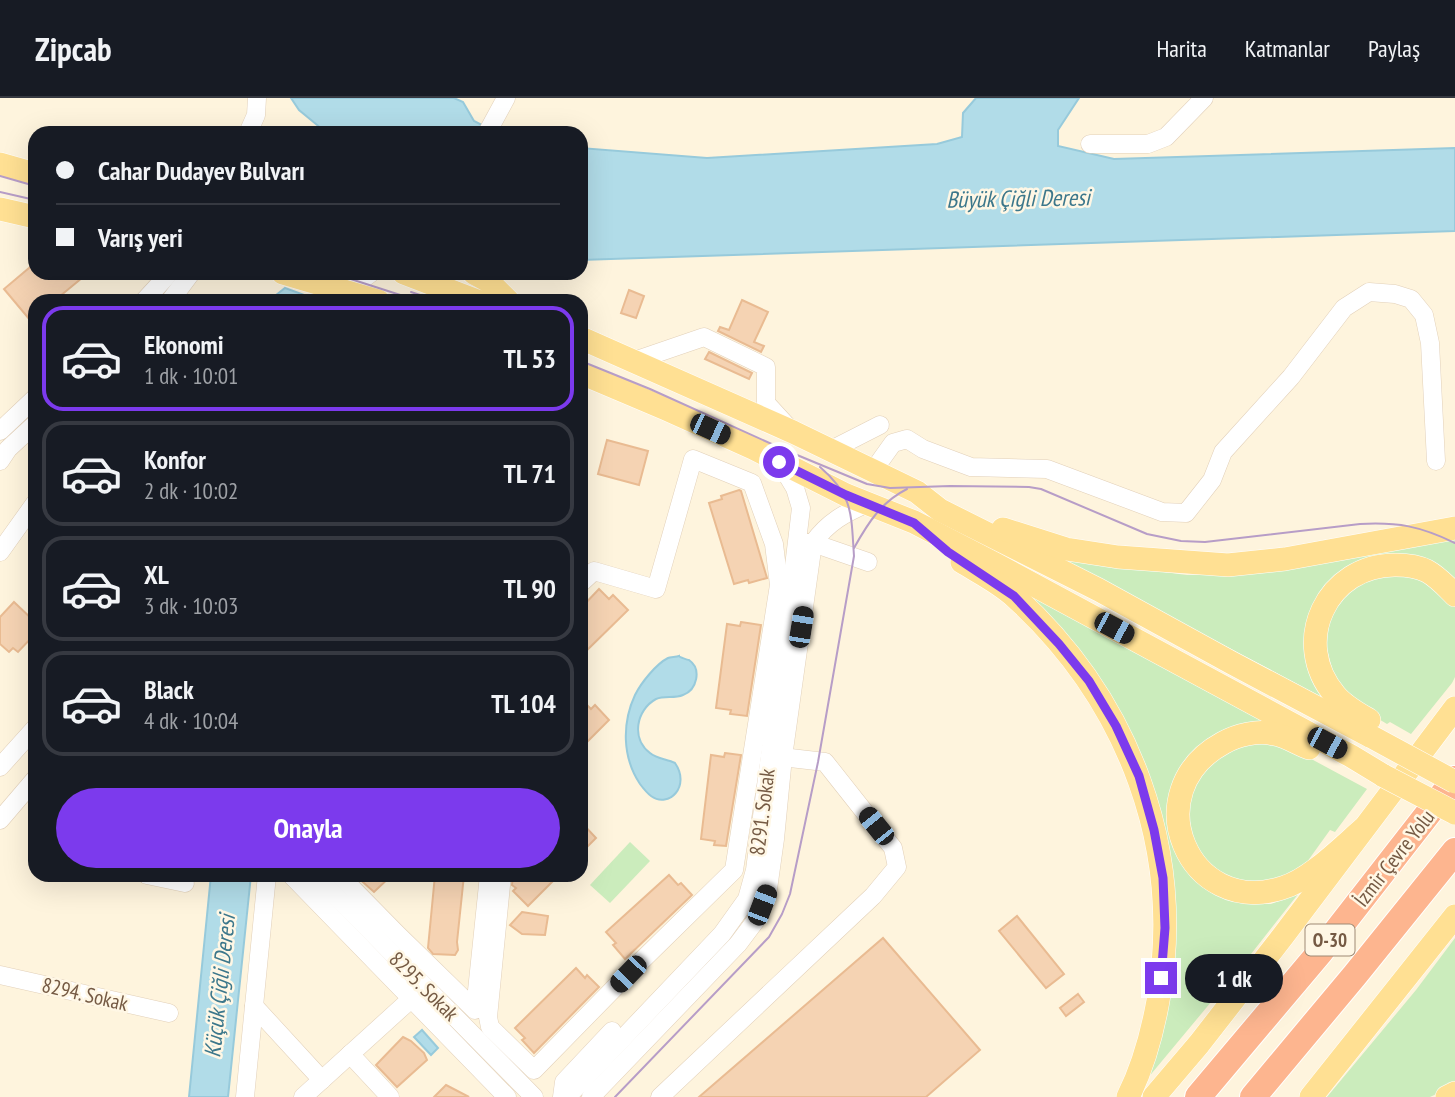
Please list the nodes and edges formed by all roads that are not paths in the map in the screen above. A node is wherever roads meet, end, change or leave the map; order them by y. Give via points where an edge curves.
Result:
1 (257, 98) edge
2 (506, 98) edge
3 (1205, 98) edge
4 (251, 126) edge
5 (491, 126) edge
6 (1090, 144) dead end
7 (0, 164) edge
8 (28, 172) edge
9 (0, 209) edge
10 (28, 215) edge
11 (163, 280) edge
12 (302, 280) edge
13 (363, 280) edge
14 (422, 280) edge
15 (487, 280) edge
16 (151, 294) edge
17 (339, 294) edge
18 (346, 294) edge
19 (459, 294) edge
20 (501, 294) edge
21 (588, 341) edge
22 (634, 361) junction
23 (588, 376) edge
24 (28, 405) edge
25 (880, 425) dead end
26 (28, 430) edge
27 (0, 431) edge
28 (793, 432) junction
29 (831, 450) junction
30 (0, 461) edge
31 (1436, 461) dead end
32 (780, 463) junction
33 (873, 471) junction
34 (868, 503) junction
35 (940, 510) junction
36 (28, 513) edge
37 (914, 523) junction
38 (1455, 528) edge
39 (805, 543) junction
40 (774, 544) junction
41 (0, 552) edge
42 (867, 562) dead end
43 (588, 577) edge
44 (1455, 595) edge
45 (1455, 693) edge
46 (1455, 708) edge
47 (1440, 726) junction
48 (1377, 732) junction
49 (28, 736) edge
50 (776, 756) junction
51 (1346, 760) junction
52 (0, 768) edge
53 (1455, 781) edge
54 (28, 787) edge
55 (1455, 813) edge
56 (0, 820) edge
57 (1363, 829) junction
58 (1455, 851) edge
59 (180, 882) edge
60 (266, 882) edge
61 (298, 882) edge
62 (322, 882) edge
63 (346, 882) edge
64 (488, 882) edge
65 (501, 882) edge
66 (185, 883) dead end
67 (1455, 916) edge
68 (397, 934) junction
69 (376, 937) junction
70 (393, 954) junction
71 (0, 975) edge
72 (411, 999) junction
73 (254, 1006) junction
74 (169, 1013) dead end
75 (350, 1054) junction
76 (321, 1080) junction
77 (1455, 1093) edge
78 (245, 1097) edge
79 (303, 1097) edge
80 (390, 1097) edge
81 (506, 1097) edge
82 (534, 1097) edge
83 (564, 1097) edge
84 (591, 1097) edge
85 (660, 1097) edge
86 (1128, 1097) edge
87 (1154, 1097) edge
88 (1198, 1097) edge
89 (1253, 1097) edge
90 (1311, 1097) edge
91 (1447, 1097) edge

1 - 4 street
2 - 5 street
3 - 6 street via 1166,137 1148,144
7 - 8 main road
9 - 10 main road
11 - 16 street
12 - 17 main road
13 - 18 street
14 - 19 main road
15 - 20 main road
21 - 22 main road
22 - 28 main road
22 - 28 street via 704,337 766,367 766,403
23 - 32 main road
24 - 27 street
25 - 29 street
26 - 30 street
28 - 29 main road
29 - 33 main road
31 - 33 street via 1430,343 1424,315 1410,299 1369,292 1344,308 1291,377 1223,452 1213,480 1186,513 1162,512 1047,469 971,467 907,439 893,443
32 - 34 main road
32 - 39 street, 8291. Sokak via 795,488
33 - 35 main road via 917,492
34 - 37 main road
34 - 39 street via 843,514
35 - 38 main road via 1066,549 1228,565
35 - 48 main road via 1232,663
36 - 41 street
37 - 51 main road
37 - 86 main road via 1014,596 1059,644 1089,681 1139,776 1163,878 1165,928 1151,1036
39 - 40 street
39 - 42 street
39 - 50 street, 8291. Sokak via 787,625
40 - 43 street via 752,483 693,459 656,589 594,571
40 - 65 street via 779,585 734,870 534,1070 490,1027 488,1017
44 - 48 main road via 1425,570 1386,565 1364,570 1344,582 1322,608 1315,645 1326,682
45 - 47 main road
46 - 47 main road
47 - 57 main road
48 - 53 main road, bridge via 1409,758
49 - 52 street
50 - 83 street, 8291. Sokak via 747,899 722,934
50 - 84 street, 8291. Sokak via 775,839 768,889 756,920
50 - 85 street via 825,762 893,848 897,867 873,896
51 - 55 main road, bridge
51 - 57 main road via 1274,734 1229,740 1195,764 1184,783 1178,801 1181,835 1198,868 1217,883 1261,892 1299,881
53 - 88 highway, İzmir Çevre Yolu / O-30
54 - 56 street
57 - 87 main road
58 - 89 highway, İzmir Çevre Yolu / O-30
59 - 66 street
60 - 73 street
61 - 72 street, 8295. Sokak
62 - 69 street, 8295. Sokak
63 - 68 street
64 - 68 street via 475,1010
67 - 90 main road
68 - 69 street
68 - 70 street
69 - 70 street, 8295. Sokak
70 - 82 street, 8295. Sokak
71 - 74 street, 8294. Sokak
72 - 75 street
72 - 81 street, 8295. Sokak
73 - 76 street
73 - 78 street
75 - 76 street
75 - 80 street
76 - 79 street
77 - 91 main road

